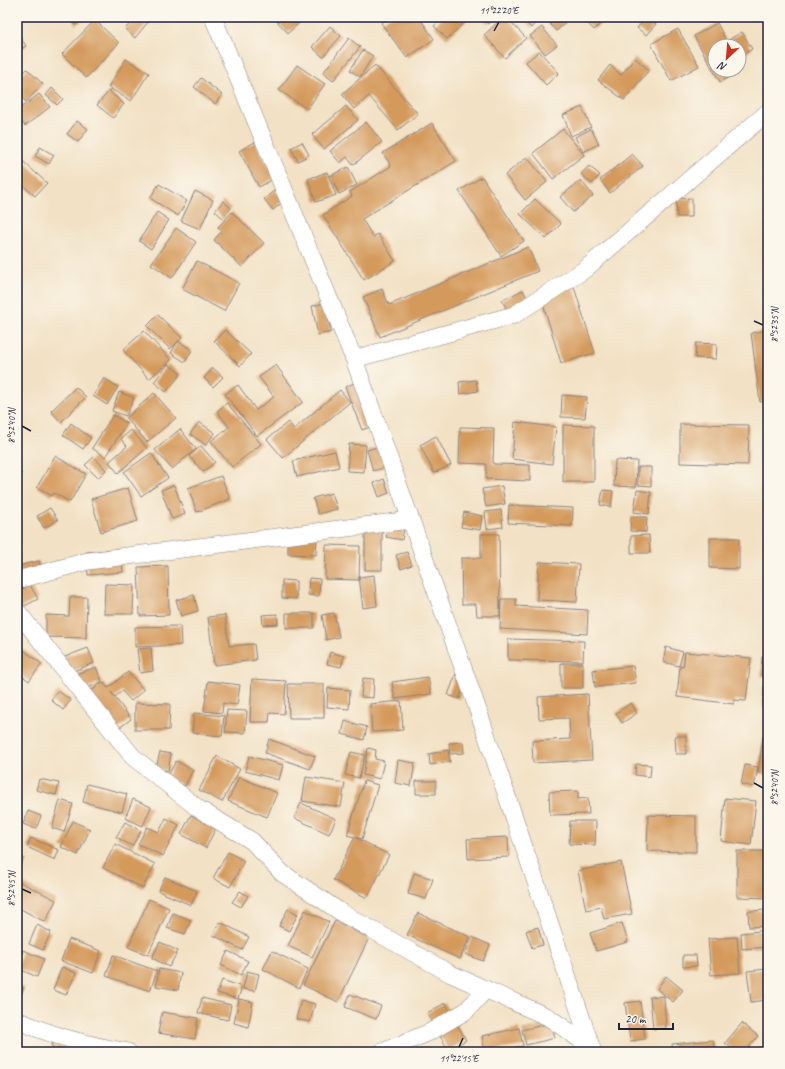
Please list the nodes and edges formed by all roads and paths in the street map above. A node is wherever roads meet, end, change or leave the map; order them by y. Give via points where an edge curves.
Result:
1 (213, 17) edge
2 (768, 112) edge
3 (354, 359) junction
4 (410, 520) junction
5 (17, 580) edge
6 (17, 611) edge
7 (486, 989) junction
8 (17, 1020) edge
9 (592, 1050) edge
10 (128, 1052) edge
11 (382, 1052) edge

1 - 3 street
2 - 3 street via 584,270 514,315
3 - 4 street
4 - 5 street via 88,561
4 - 9 street via 478,710
6 - 7 street via 134,757 200,809 252,841 282,873 342,913 452,974
7 - 9 street via 548,1017
7 - 11 street via 466,1011 430,1032
8 - 10 street

